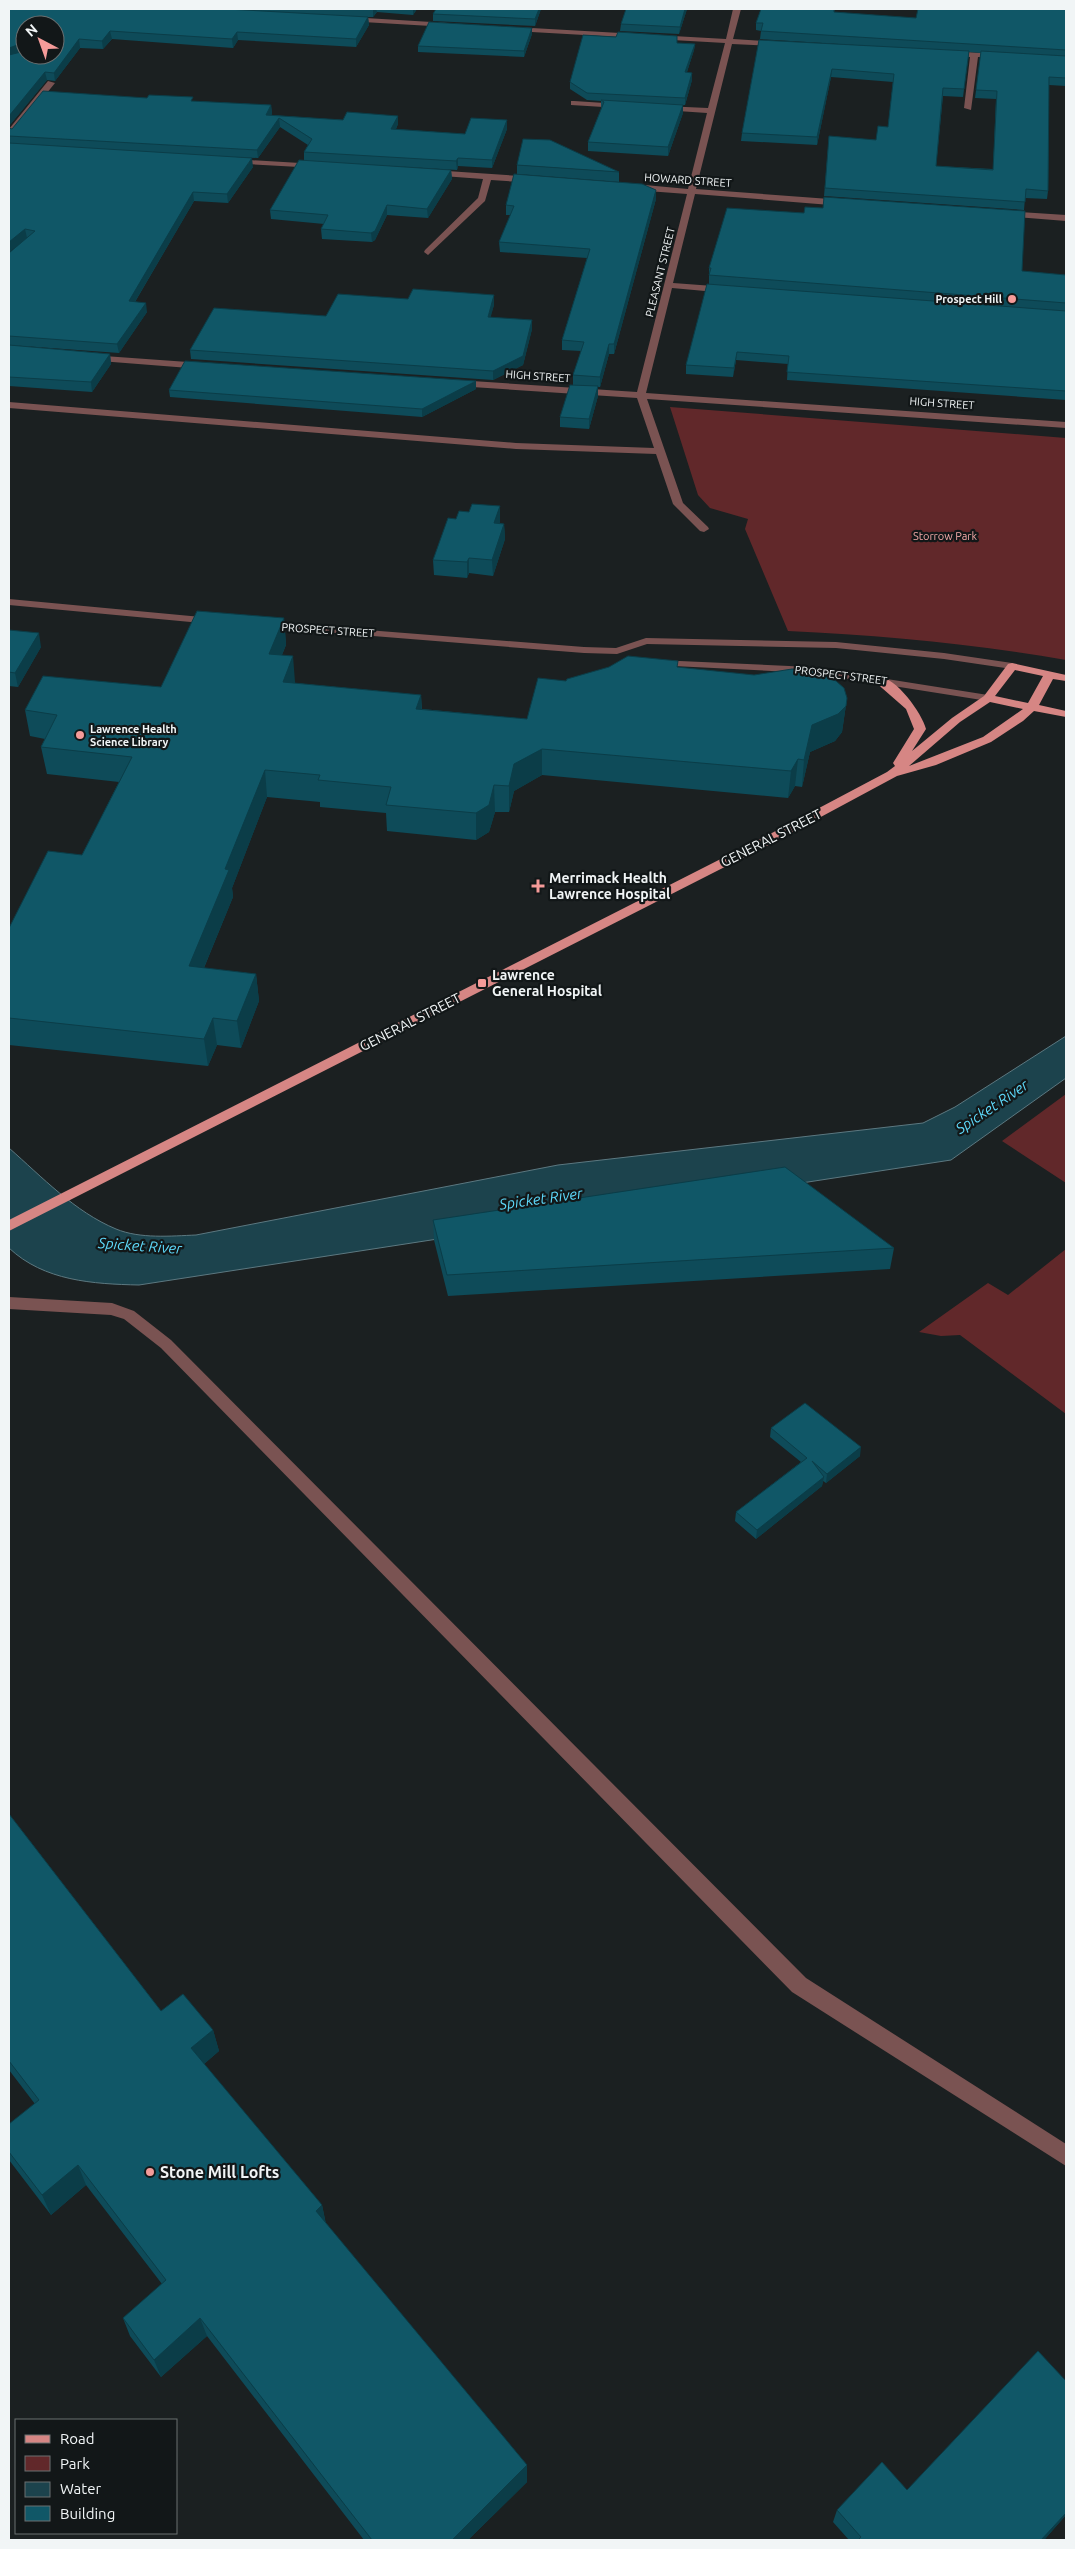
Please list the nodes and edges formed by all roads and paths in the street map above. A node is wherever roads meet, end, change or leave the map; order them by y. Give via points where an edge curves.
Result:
1 (736, 9) edge
2 (342, 19) edge
3 (461, 26) edge
4 (501, 28) edge
5 (729, 41) junction
6 (788, 44) edge
7 (935, 53) edge
8 (974, 55) junction
9 (1011, 57) edge
10 (50, 83) edge
11 (574, 103) dead end
12 (633, 106) edge
13 (653, 107) edge
14 (968, 108) dead end
15 (712, 111) junction
16 (9, 134) edge
17 (221, 160) edge
18 (328, 167) edge
19 (425, 173) edge
20 (488, 177) junction
21 (546, 181) edge
22 (624, 187) edge
23 (691, 192) junction
24 (848, 203) edge
25 (1000, 214) edge
26 (1066, 218) edge
27 (428, 252) dead end
28 (668, 286) junction
29 (737, 291) edge
30 (80, 357) edge
31 (208, 366) edge
32 (444, 382) edge
33 (641, 395) junction
34 (9, 405) edge
35 (1066, 425) edge
36 (660, 451) junction
37 (704, 529) dead end
38 (9, 602) edge
39 (228, 622) edge
40 (257, 624) edge
41 (617, 651) junction
42 (628, 658) edge
43 (644, 663) edge
44 (1012, 666) junction
45 (1050, 674) junction
46 (1066, 678) edge
47 (878, 679) junction
48 (988, 698) junction
49 (1032, 707) junction
50 (1066, 714) edge
51 (891, 775) junction
52 (9, 1226) edge
53 (9, 1302) edge
54 (1066, 2156) edge

1 - 5 street, PLEASANT STREET
2 - 3 street
4 - 5 street
5 - 6 street
5 - 15 street, PLEASANT STREET
7 - 8 street
8 - 9 street
8 - 14 street
10 - 16 street
11 - 12 street
13 - 15 street
15 - 23 street, PLEASANT STREET
17 - 18 street
19 - 20 street
20 - 21 street
20 - 27 street via 482,199
22 - 23 street, HOWARD STREET
23 - 24 street, HOWARD STREET
23 - 28 street, PLEASANT STREET
25 - 26 street
28 - 29 street
28 - 33 street, PLEASANT STREET
30 - 31 street
32 - 33 street, HIGH STREET
33 - 35 street, HIGH STREET
33 - 36 street
34 - 36 street via 516,446
36 - 37 street via 678,504
38 - 39 street
40 - 41 street, PROSPECT STREET
41 - 42 street, PROSPECT STREET
41 - 44 street, PROSPECT STREET via 646,641 836,645
43 - 47 street, PROSPECT STREET via 812,670
44 - 45 main road, PROSPECT STREET
44 - 48 main road, GENERAL STREET
45 - 46 main road, PROSPECT STREET
45 - 49 main road, GENERAL STREET
47 - 48 street, PROSPECT STREET
47 - 51 main road via 912,707 919,719 920,729
48 - 49 main road, PROSPECT STREET
48 - 51 main road, GENERAL STREET via 956,720
49 - 50 main road, PROSPECT STREET
49 - 51 main road, GENERAL STREET via 1009,727 934,763
51 - 52 main road, GENERAL STREET
53 - 54 street via 112,1309 129,1315 166,1344 799,1985

